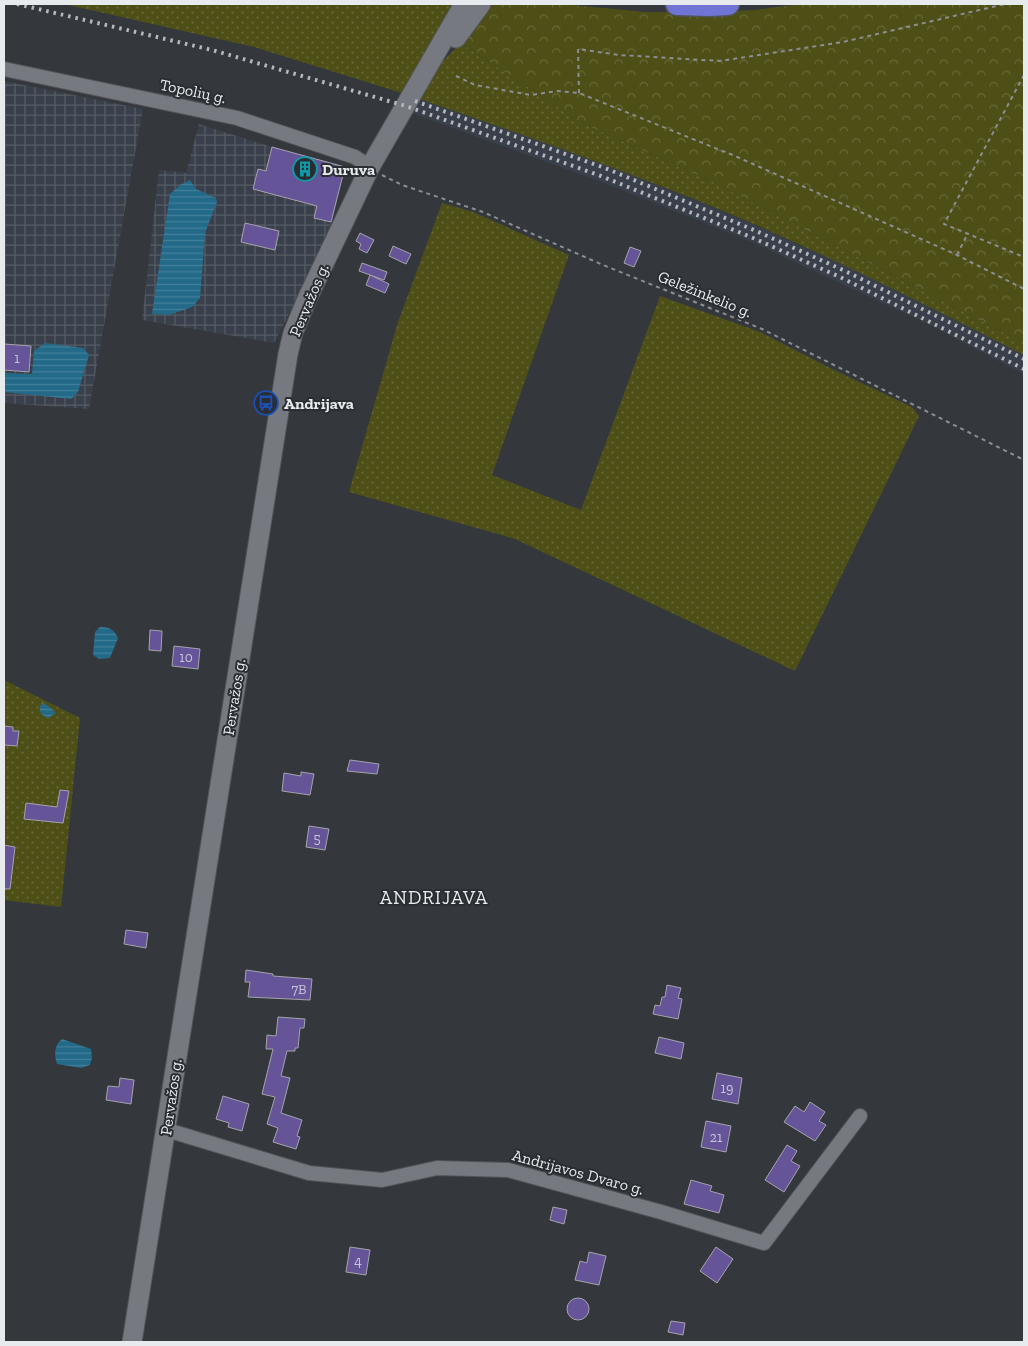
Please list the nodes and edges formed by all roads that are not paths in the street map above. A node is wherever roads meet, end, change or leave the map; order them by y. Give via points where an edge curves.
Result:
1 (464, 4) edge
2 (481, 4) edge
3 (677, 4) edge
4 (728, 4) edge
5 (4, 69) edge
6 (421, 79) junction
7 (370, 167) junction
8 (860, 1116) dead end
9 (167, 1130) junction
10 (132, 1342) edge

1 - 6 main road, Pervažos g.
2 - 6 main road, Pervažos g.
3 - 4 highway
5 - 7 street, Topolių g. via 237,118 355,157
6 - 7 main road, Pervažos g.
7 - 9 main road, Pervažos g. via 307,299 288,354
8 - 9 street, Andrijavos Dvaro g. via 764,1243 508,1170 437,1168 382,1180 309,1173
9 - 10 main road, Pervažos g.

